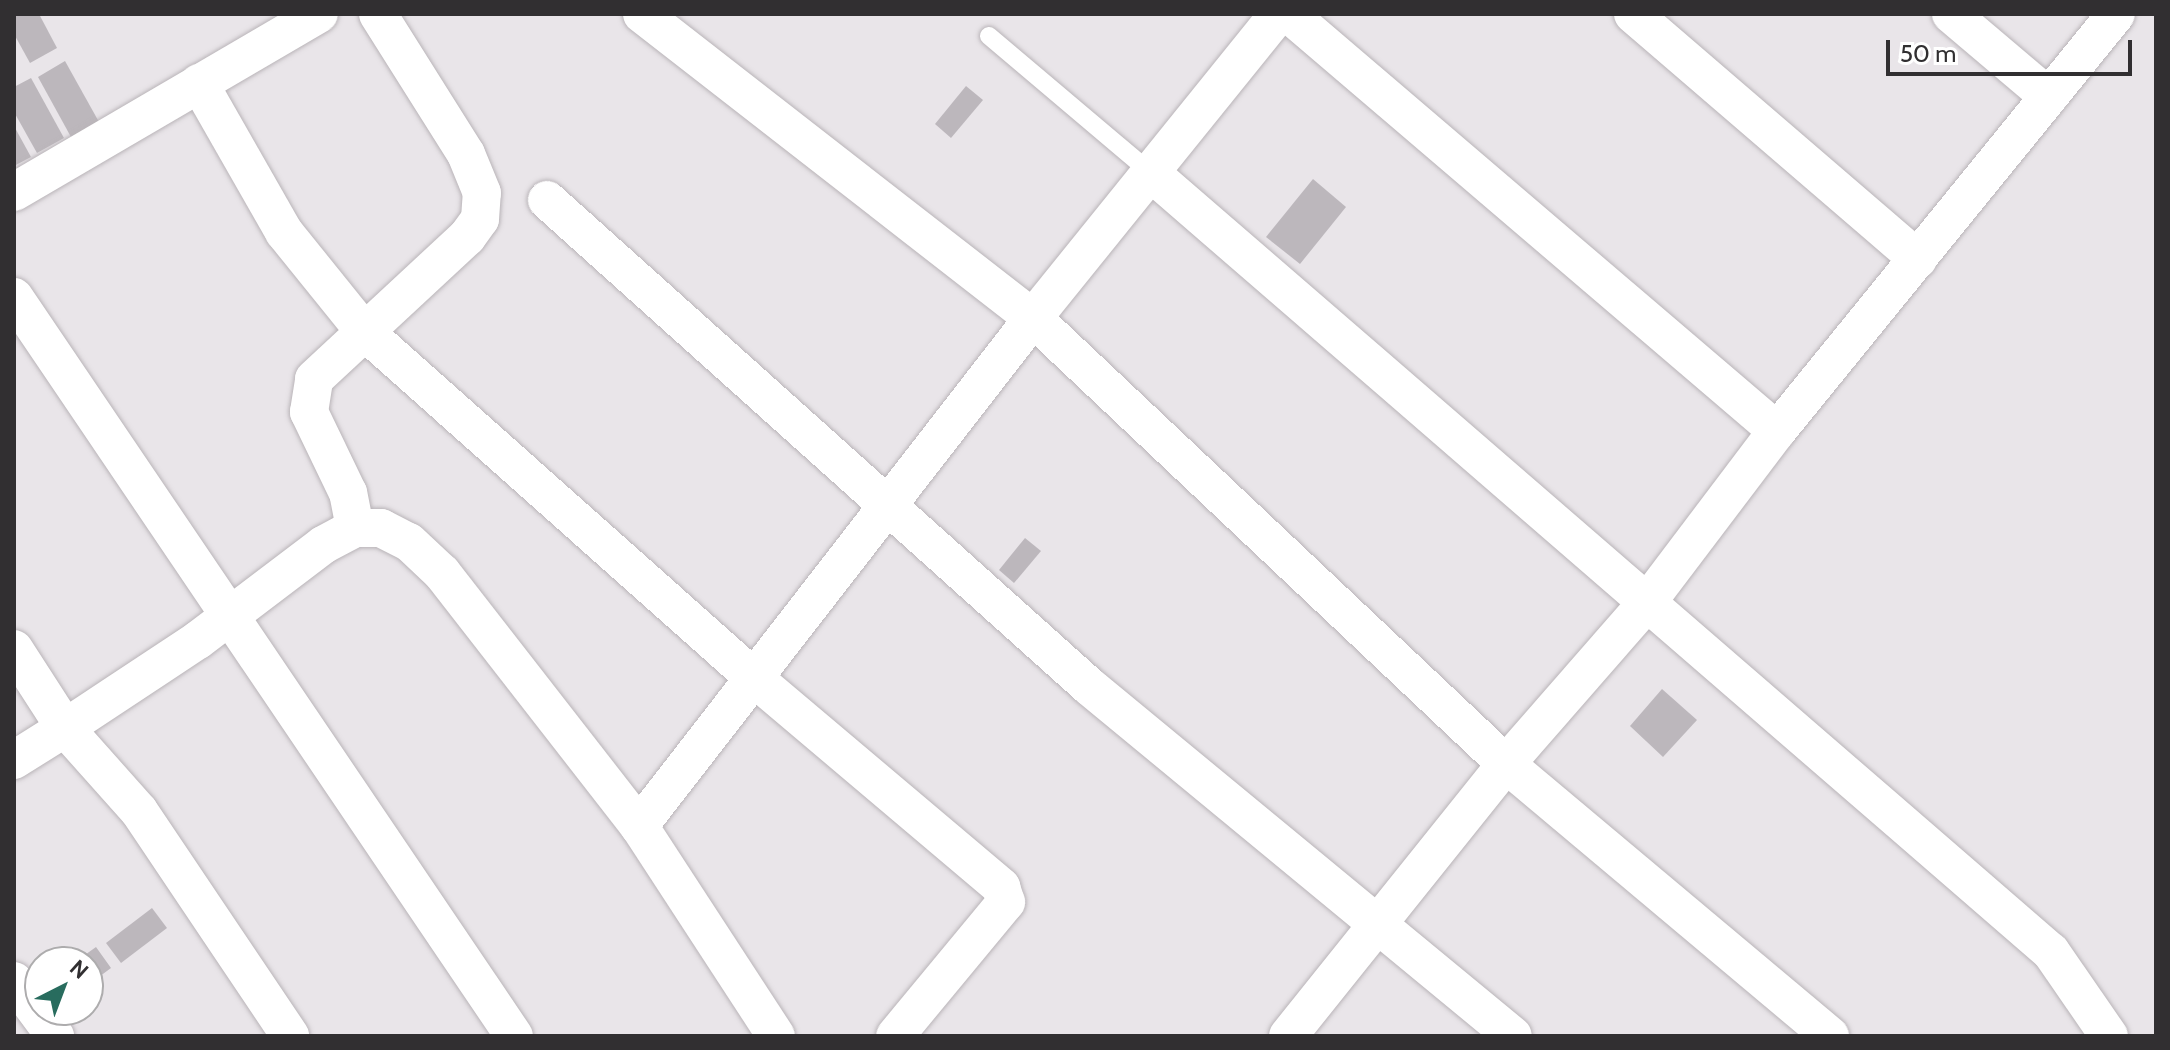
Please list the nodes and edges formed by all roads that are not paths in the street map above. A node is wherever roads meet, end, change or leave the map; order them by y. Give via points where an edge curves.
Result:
1 (319, 14) edge
2 (378, 14) edge
3 (642, 14) edge
4 (1278, 14) edge
5 (1289, 14) edge
6 (1633, 14) edge
7 (1951, 14) edge
8 (2116, 14) edge
9 (989, 36) dead end
10 (199, 83) junction
11 (2049, 97) junction
12 (1151, 173) junction
13 (14, 192) edge
14 (547, 200) dead end
15 (1918, 259) junction
16 (14, 297) edge
17 (1033, 318) junction
18 (364, 331) junction
19 (1777, 431) junction
20 (890, 503) junction
21 (355, 528) junction
22 (1649, 600) junction
23 (229, 615) junction
24 (14, 649) edge
25 (754, 678) junction
26 (65, 728) junction
27 (14, 760) edge
28 (1506, 764) junction
29 (639, 826) junction
30 (1378, 924) junction
31 (14, 981) edge
32 (765, 1032) edge
33 (55, 1036) edge
34 (290, 1036) edge
35 (514, 1036) edge
36 (895, 1036) edge
37 (1288, 1036) edge
38 (1513, 1036) edge
39 (1830, 1036) edge
40 (2109, 1036) edge

1 - 10 street
2 - 18 street via 466,154 482,193 480,219 467,237
3 - 17 street
4 - 12 street
5 - 19 street
6 - 15 street
7 - 11 street
8 - 11 street
9 - 12 lane
10 - 13 street
10 - 18 street via 284,232
11 - 15 street
12 - 17 street
12 - 22 street
14 - 20 street
15 - 19 street
16 - 23 street
17 - 20 street
17 - 28 street
18 - 21 street via 319,370 308,393 309,412 348,493
18 - 25 street
19 - 22 street
20 - 25 street
20 - 30 street via 1090,687
21 - 23 street
21 - 29 street via 381,528 409,542 442,573
22 - 28 street
22 - 40 street via 2051,952
23 - 26 street
23 - 35 street
24 - 26 street
25 - 29 street
25 - 36 street via 1006,895 1006,902
26 - 27 street
26 - 34 street via 139,811
28 - 30 street
28 - 39 street
29 - 32 street
30 - 37 street
30 - 38 street
31 - 33 street

